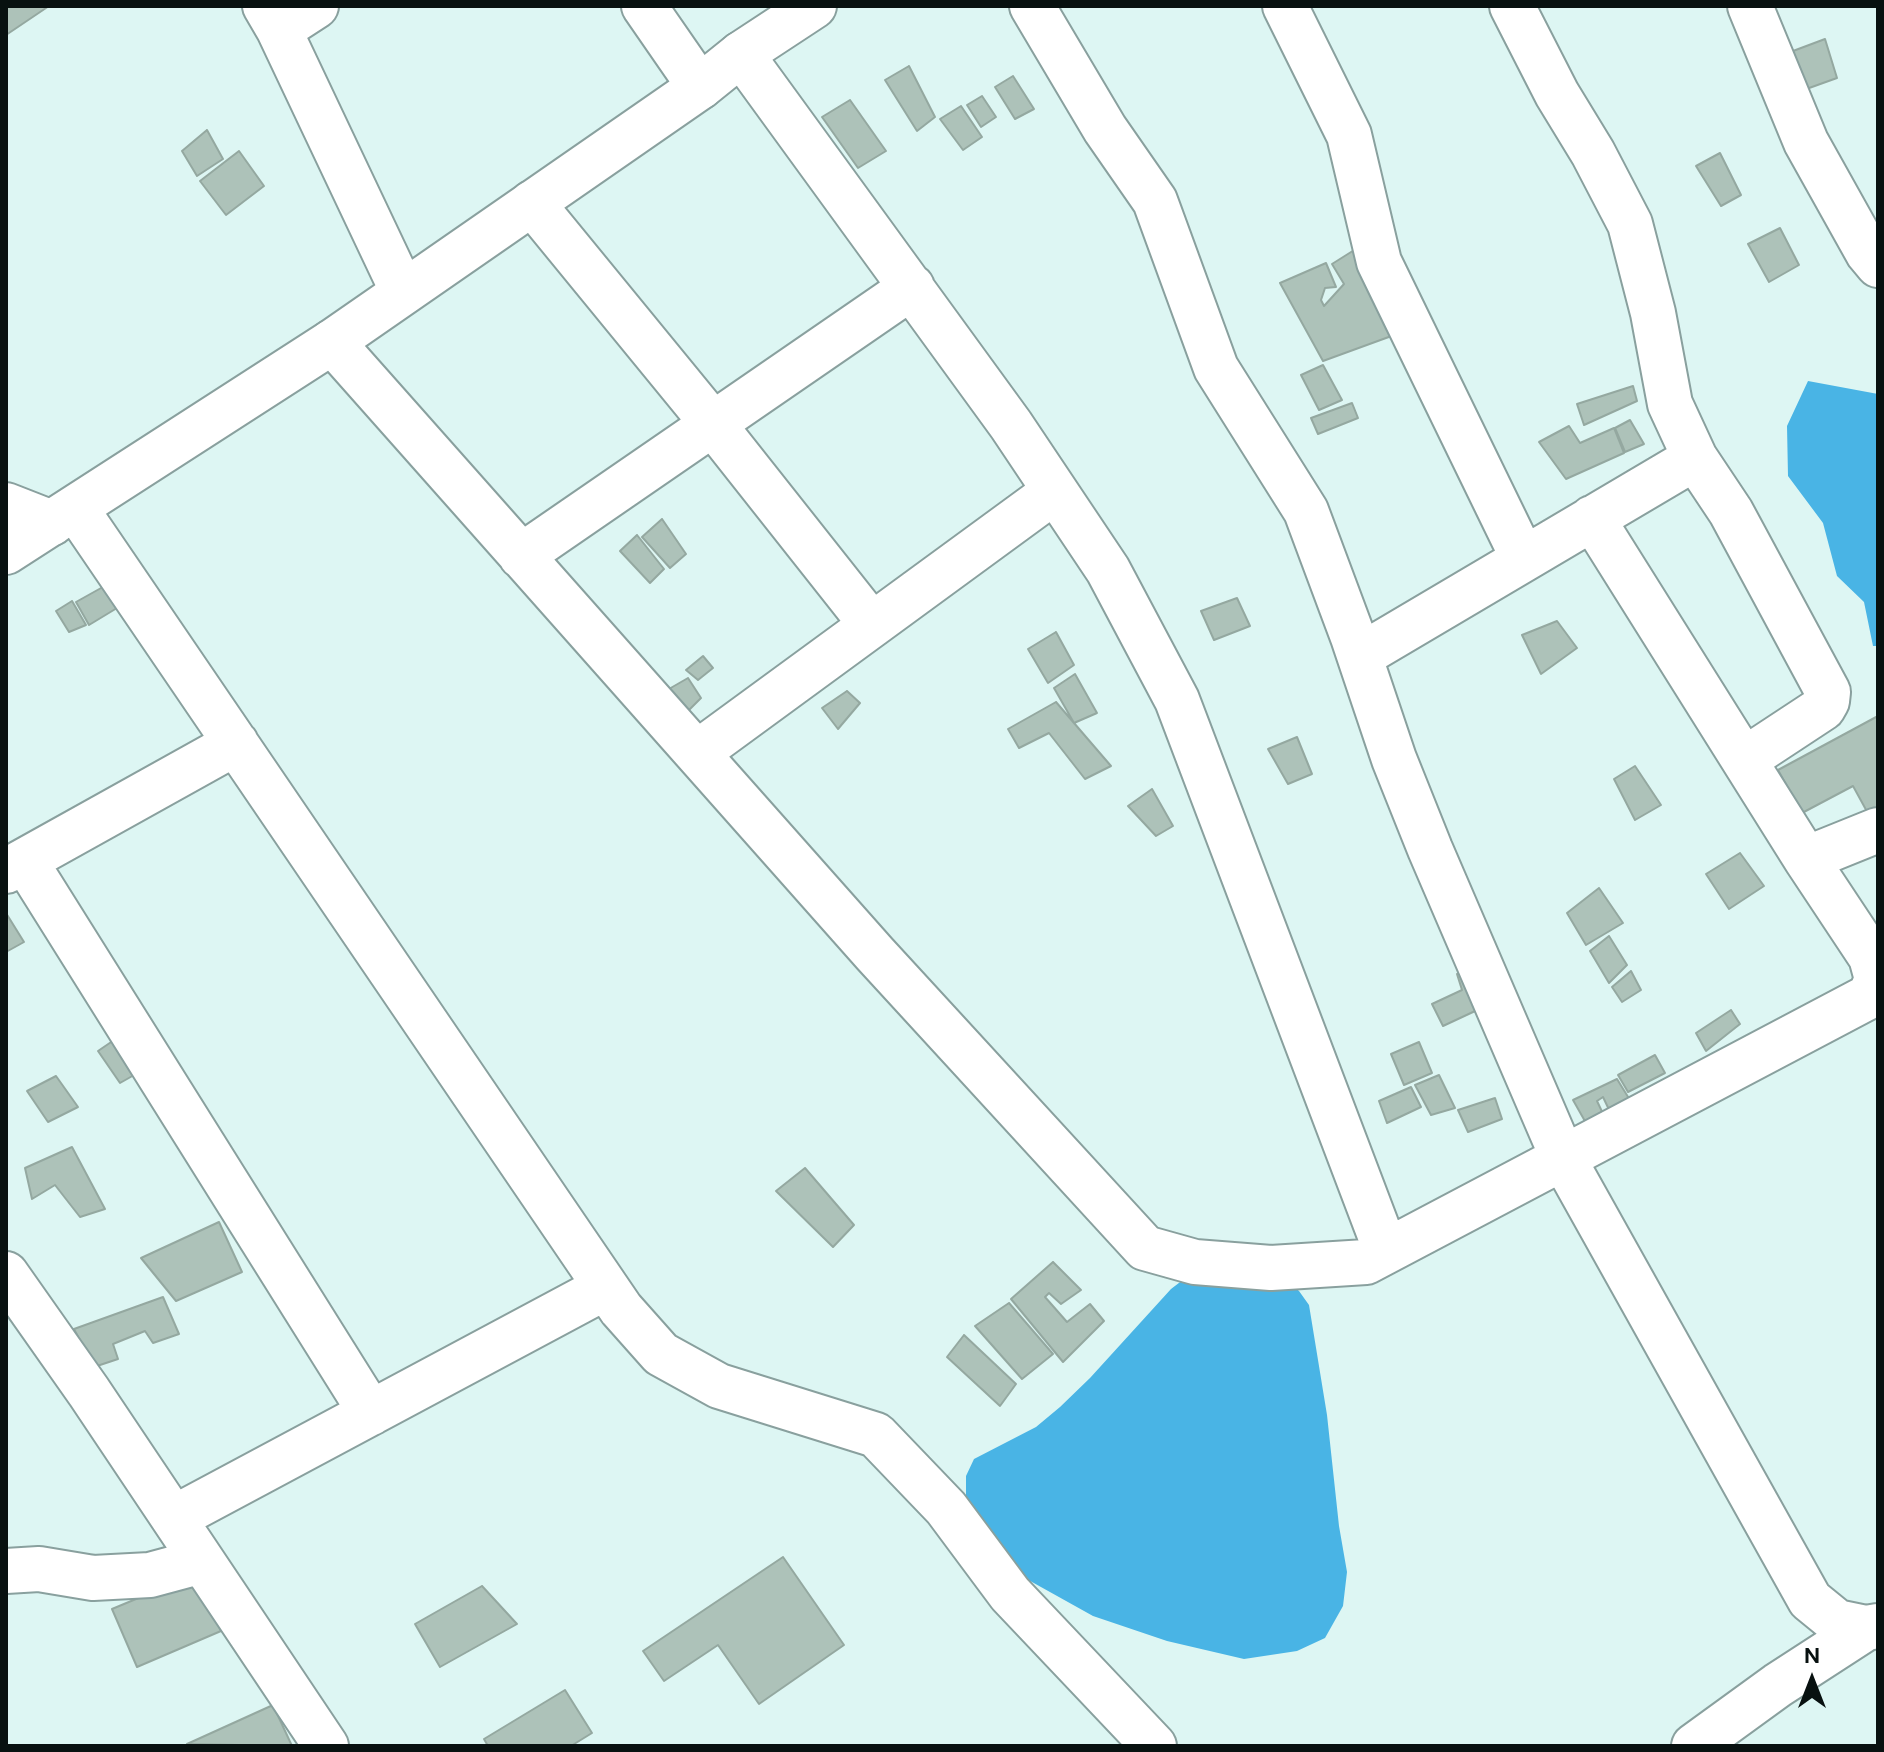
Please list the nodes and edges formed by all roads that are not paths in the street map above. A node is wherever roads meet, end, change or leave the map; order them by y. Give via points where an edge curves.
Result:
1 (316, 6) edge
2 (644, 6) edge
3 (814, 6) edge
4 (1032, 6) edge
5 (1285, 6) edge
6 (1512, 6) edge
7 (1750, 6) edge
8 (272, 18) edge
9 (741, 54) junction
10 (700, 87) junction
11 (532, 203) junction
12 (1878, 265) edge
13 (912, 287) junction
14 (403, 292) junction
15 (332, 342) junction
16 (713, 424) junction
17 (1695, 458) junction
18 (1055, 491) junction
19 (6, 505) edge
20 (64, 516) junction
21 (1592, 518) junction
22 (6, 552) edge
23 (521, 556) junction
24 (1523, 558) junction
25 (872, 625) junction
26 (1360, 656) junction
27 (236, 743) junction
28 (697, 753) junction
29 (1744, 760) junction
30 (1878, 830) edge
31 (1806, 859) junction
32 (16, 866) edge
33 (1563, 1158) junction
34 (1386, 1251) junction
35 (6, 1274) edge
36 (606, 1287) junction
37 (371, 1413) junction
38 (174, 1518) junction
39 (202, 1561) junction
40 (6, 1571) edge
41 (1872, 1627) edge
42 (326, 1746) edge
43 (1154, 1746) edge
44 (1694, 1746) edge

1 - 8 street
2 - 10 street
3 - 9 street
4 - 26 street via 1155,201 1216,368 1306,511
5 - 24 street via 1349,135 1379,262
6 - 17 street via 1630,224 1670,404
7 - 12 street via 1806,142
8 - 14 street
9 - 10 street
9 - 13 street
10 - 11 street
11 - 14 street
11 - 16 street
13 - 16 street
13 - 18 street
14 - 15 street
15 - 20 street
15 - 23 street
16 - 23 street
16 - 25 street
17 - 21 street
17 - 29 street via 1731,512 1828,692 1823,708
18 - 25 street
18 - 34 street via 1108,570 1177,700
19 - 20 street
20 - 22 street
20 - 27 street
21 - 24 street
21 - 29 street
23 - 28 street
24 - 26 street
25 - 28 street
26 - 33 street via 1425,836
27 - 32 street
27 - 36 street
28 - 34 street via 1145,1248 1195,1262 1271,1268 1366,1262
29 - 31 street
30 - 31 street
31 - 33 street via 1871,957 1877,979 1870,996
32 - 37 street
33 - 34 street
33 - 41 street via 1810,1600 1837,1622
35 - 38 street
36 - 37 street
36 - 43 street via 661,1354 719,1386 876,1435 946,1508 1010,1594
37 - 38 street
38 - 39 street
39 - 40 street via 150,1575 93,1578 39,1569
39 - 42 street
41 - 44 street via 1778,1685

